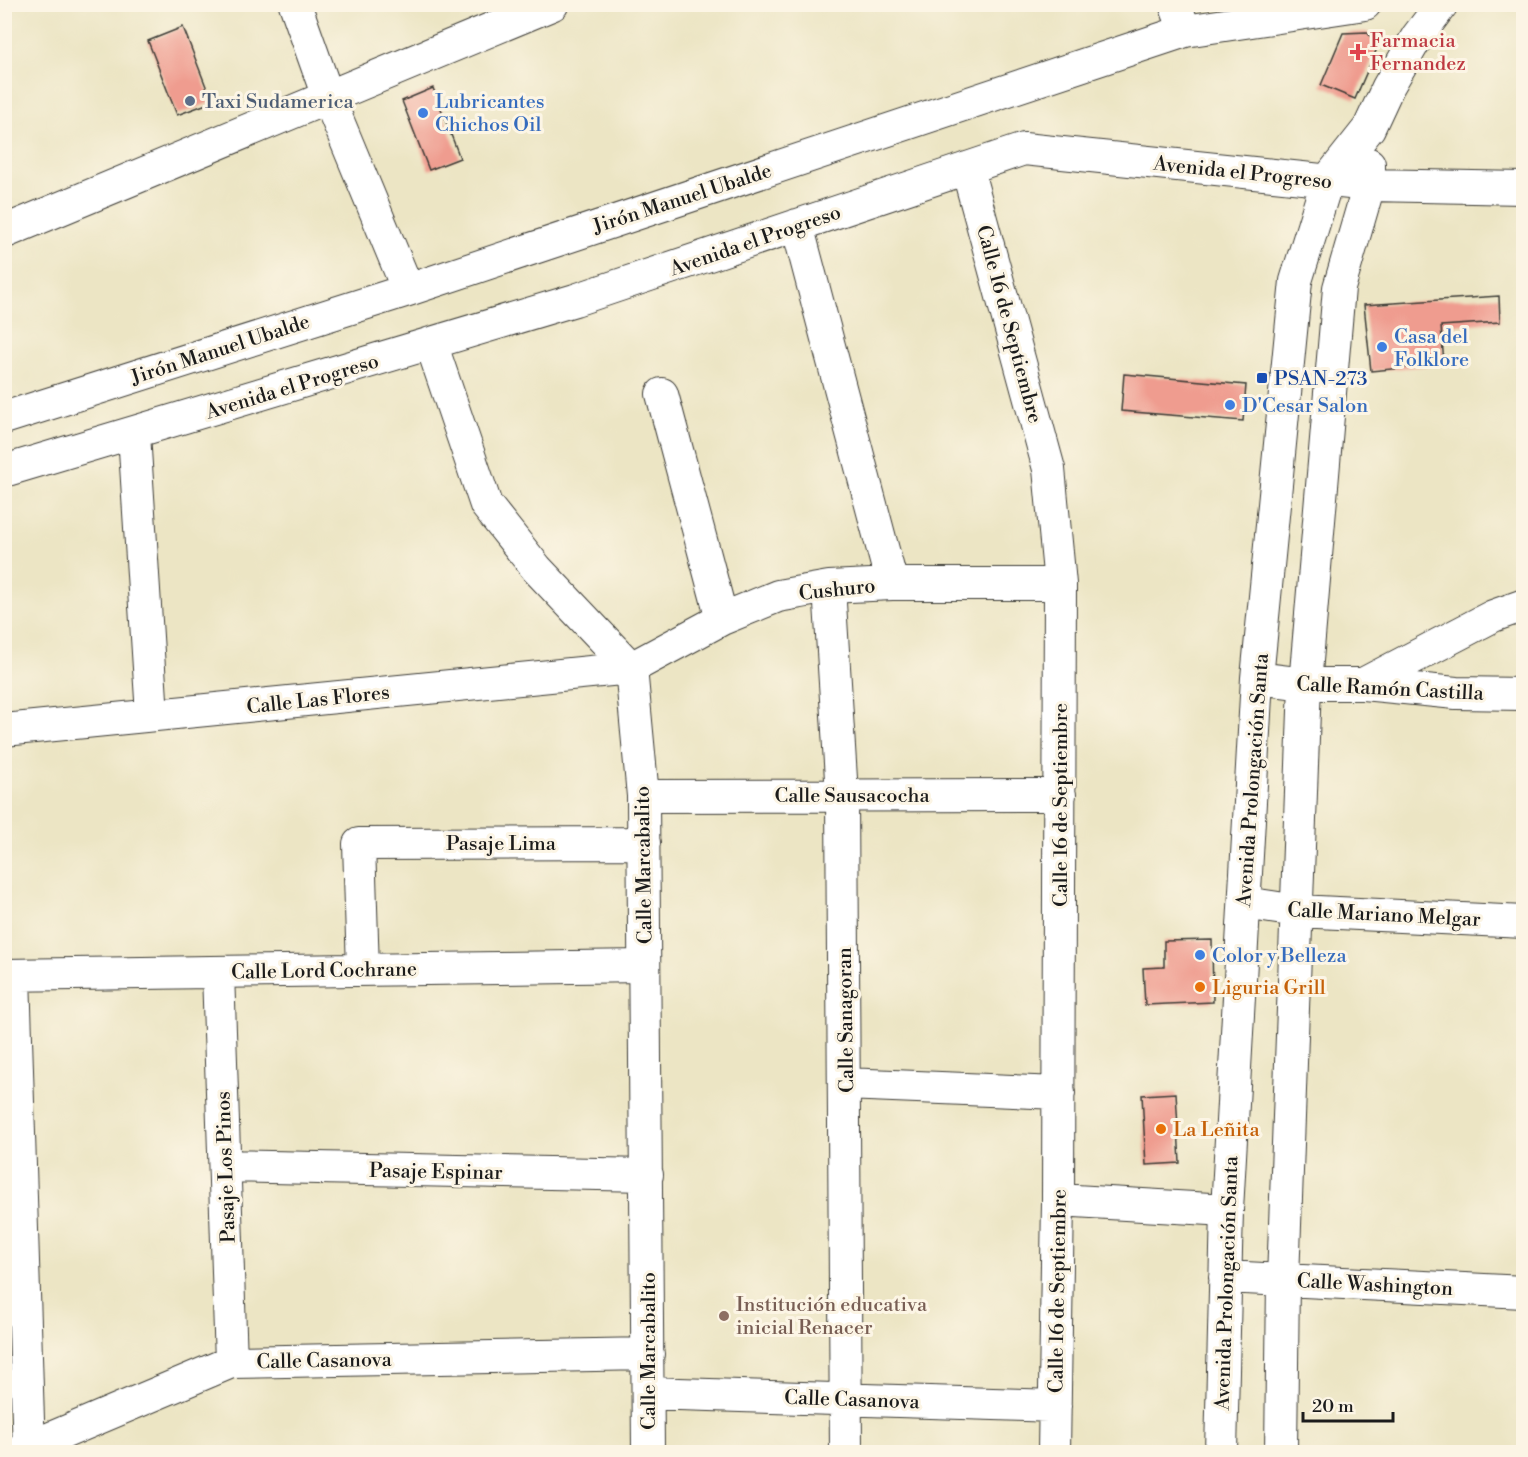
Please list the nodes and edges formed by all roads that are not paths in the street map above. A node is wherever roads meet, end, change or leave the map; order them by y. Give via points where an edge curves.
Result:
1 (295, 4) edge
2 (552, 4) edge
3 (1365, 4) edge
4 (1442, 4) edge
5 (1180, 18) edge
6 (328, 97) junction
7 (1369, 128) junction
8 (967, 168) junction
9 (1327, 181) junction
10 (1370, 185) junction
11 (1524, 188) edge
12 (797, 225) junction
13 (4, 232) edge
14 (408, 290) junction
15 (431, 343) junction
16 (662, 394) dead end
17 (4, 418) edge
18 (134, 434) junction
19 (4, 471) edge
20 (892, 584) junction
21 (1060, 584) junction
22 (829, 587) junction
23 (1524, 605) edge
24 (722, 619) junction
25 (631, 668) junction
26 (1257, 678) junction
27 (1305, 684) junction
28 (1364, 684) junction
29 (1524, 694) edge
30 (152, 716) junction
31 (4, 730) edge
32 (842, 795) junction
33 (1060, 795) junction
34 (643, 796) junction
35 (644, 843) junction
36 (1245, 903) junction
37 (1297, 911) junction
38 (1524, 922) edge
39 (644, 966) junction
40 (363, 970) junction
41 (218, 972) junction
42 (9, 975) edge
43 (845, 1084) junction
44 (1059, 1093) junction
45 (225, 1167) junction
46 (647, 1174) junction
47 (1058, 1200) junction
48 (1227, 1210) junction
49 (1226, 1277) junction
50 (1283, 1279) junction
51 (1524, 1292) edge
52 (648, 1354) junction
53 (231, 1362) junction
54 (648, 1393) junction
55 (846, 1399) junction
56 (1055, 1406) junction
57 (25, 1451) edge
58 (648, 1452) edge
59 (846, 1452) edge
60 (1054, 1452) edge
61 (1221, 1452) edge
62 (1281, 1452) edge

1 - 6 street
2 - 6 main road
3 - 5 street, Jirón Manuel Ubalde
4 - 7 street, Avenida Prolongación Santa via 1417,37
5 - 14 street, Jirón Manuel Ubalde
6 - 13 main road
6 - 14 street
7 - 9 street, Avenida Prolongación Santa
7 - 10 street, Avenida Prolongación Santa
8 - 9 street, Avenida el Progreso via 1024,149
8 - 12 street, Avenida el Progreso
8 - 21 street, Calle 16 de Septiembre via 1049,469
9 - 10 street, Avenida el Progreso
9 - 26 street, Avenida Prolongación Santa via 1296,281
10 - 11 street, Avenida el Progreso
10 - 27 street, Avenida Prolongación Santa via 1339,288
12 - 15 street, Avenida el Progreso via 575,300
12 - 20 street
14 - 17 street, Jirón Manuel Ubalde
15 - 18 street, Avenida el Progreso
15 - 25 street via 486,505 537,569
16 - 24 street
18 - 19 street, Avenida el Progreso
18 - 30 street
20 - 21 street, Cushuro
20 - 22 street, Cushuro
21 - 33 street, Calle 16 de Septiembre
22 - 24 street, Cushuro via 778,596
22 - 32 street, Calle Sanagoran
23 - 28 street via 1494,616
24 - 25 street, Cushuro
25 - 30 street, Calle Las Flores
25 - 34 street, Calle Marcabalito
26 - 27 street, Calle Ramón Castilla
26 - 36 street, Avenida Prolongación Santa
27 - 28 street, Calle Ramón Castilla
27 - 37 street, Avenida Prolongación Santa
28 - 29 street, Calle Ramón Castilla via 1456,693
30 - 31 street, Calle Las Flores
32 - 33 street, Calle Sausacocha
32 - 34 street, Calle Sausacocha
32 - 43 street, Calle Sanagoran
33 - 44 street, Calle 16 de Septiembre
34 - 35 street, Calle Marcabalito
35 - 39 street, Calle Marcabalito
35 - 40 street, Pasaje Lima via 359,844
36 - 37 street, Calle Mariano Melgar
36 - 48 street, Avenida Prolongación Santa
37 - 38 street, Calle Mariano Melgar
37 - 50 street, Avenida Prolongación Santa
39 - 40 street, Calle Lord Cochrane
39 - 46 street, Calle Marcabalito
40 - 41 street, Calle Lord Cochrane
41 - 42 street, Calle Lord Cochrane
41 - 45 street, Pasaje Los Pinos
42 - 57 street
43 - 44 street
43 - 55 street, Calle Sanagoran
44 - 47 street, Calle 16 de Septiembre
45 - 46 street, Pasaje Espinar
45 - 53 street, Pasaje Los Pinos
46 - 52 street, Calle Marcabalito
47 - 48 street
47 - 56 street, Calle 16 de Septiembre
48 - 49 street, Avenida Prolongación Santa
49 - 50 street, Calle Washington
49 - 61 street, Avenida Prolongación Santa
50 - 51 street, Calle Washington
50 - 62 street, Avenida Prolongación Santa
52 - 53 street, Calle Casanova
52 - 54 street, Calle Marcabalito
53 - 57 street, Calle Casanova
54 - 55 street, Calle Casanova
54 - 58 street, Calle Marcabalito
55 - 56 street, Calle Casanova
55 - 59 street, Calle Sanagoran
56 - 60 street, Calle 16 de Septiembre

